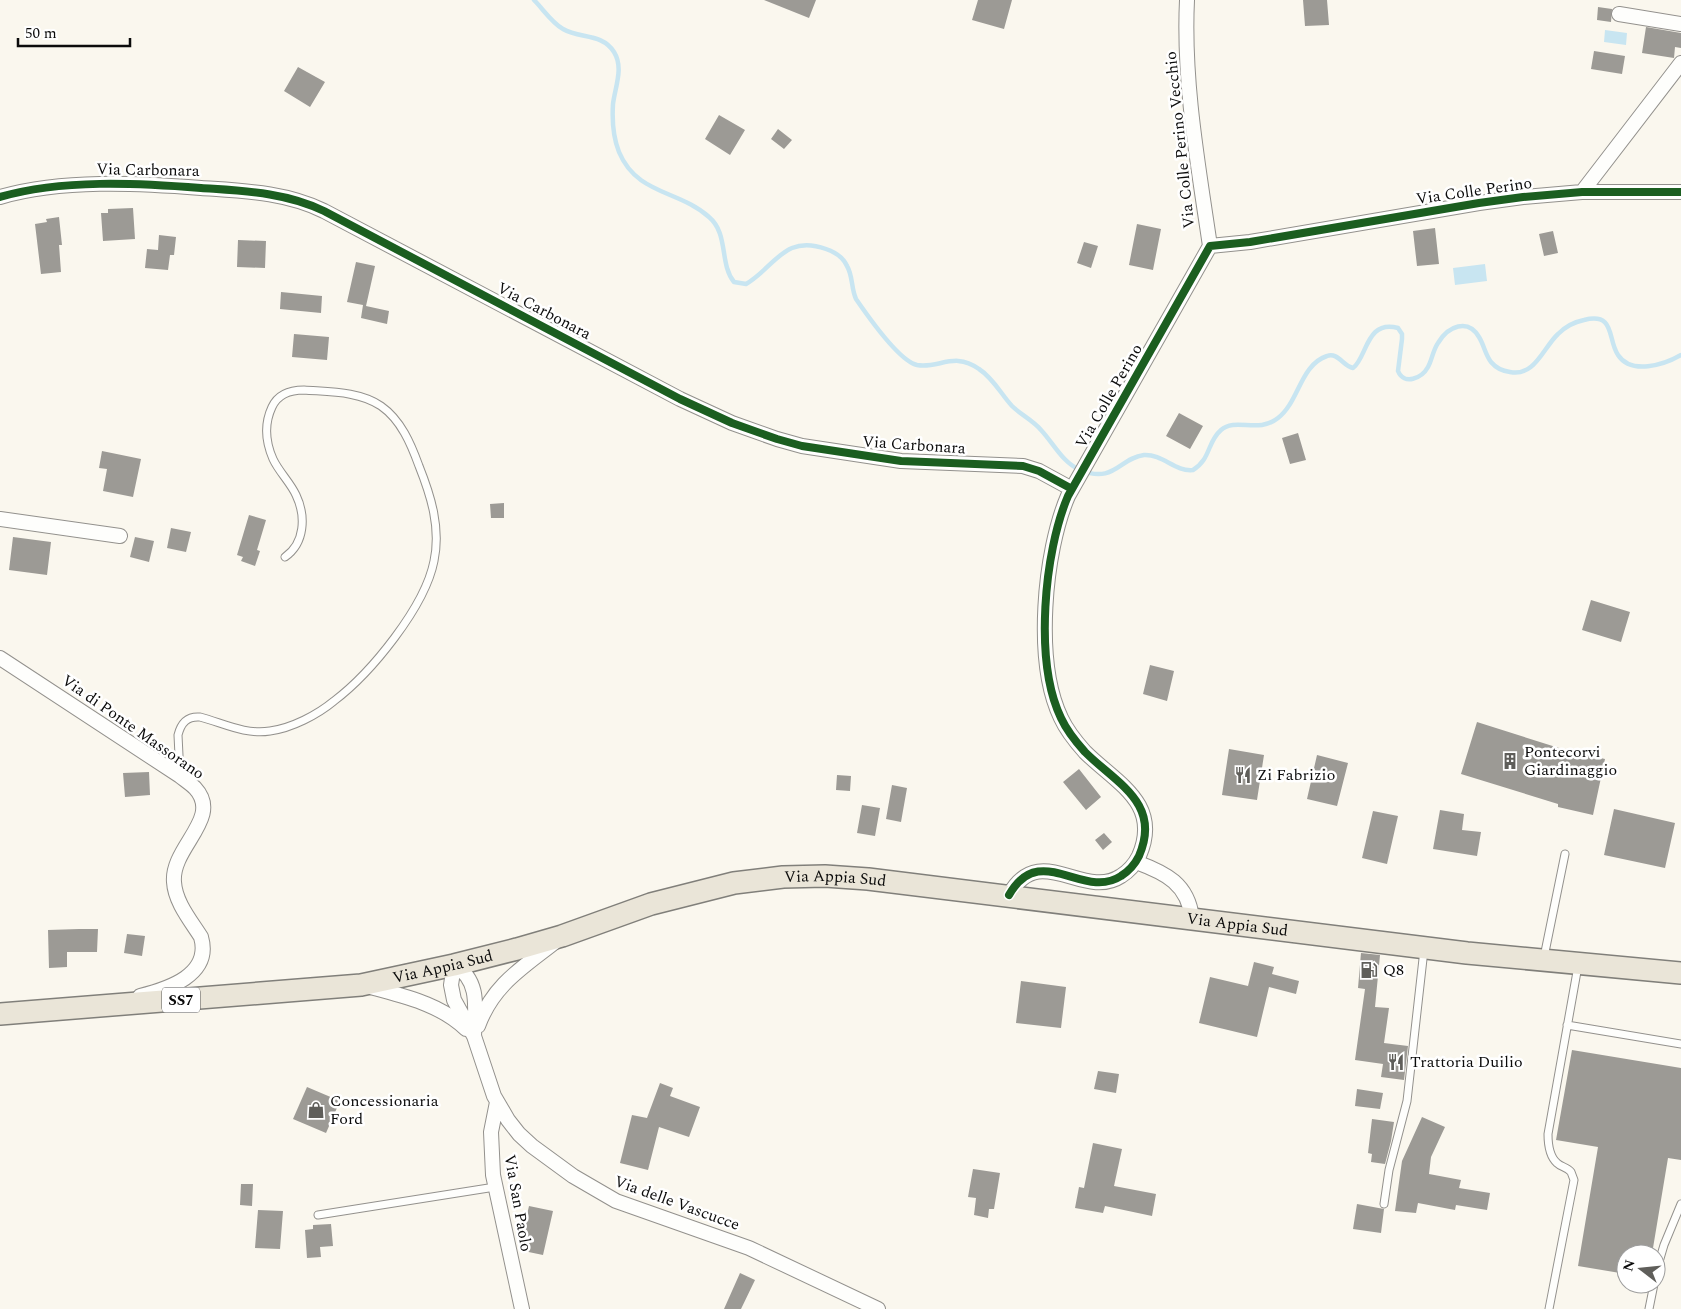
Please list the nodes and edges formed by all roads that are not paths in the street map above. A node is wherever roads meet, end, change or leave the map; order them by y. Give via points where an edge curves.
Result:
1 (1187, 0) edge
2 (1619, 14) dead end
3 (1681, 24) edge
4 (1681, 63) edge
5 (1582, 192) junction
6 (1681, 192) edge
7 (0, 198) edge
8 (1210, 246) junction
9 (1073, 486) junction
10 (0, 519) edge
11 (120, 536) dead end
12 (285, 557) dead end
13 (0, 658) edge
14 (180, 776) junction
15 (1565, 854) dead end
16 (1136, 862) junction
17 (1010, 895) junction
18 (1192, 918) junction
19 (562, 936) junction
20 (1424, 947) junction
21 (1544, 960) junction
22 (1578, 963) junction
23 (454, 965) junction
24 (1681, 972) edge
25 (361, 985) junction
26 (100, 1006) junction
27 (0, 1014) edge
28 (1567, 1025) junction
29 (474, 1036) junction
30 (1681, 1044) edge
31 (497, 1102) junction
32 (495, 1187) junction
33 (1384, 1204) dead end
34 (1681, 1204) edge
35 (318, 1215) dead end
36 (1664, 1244) edge
37 (1652, 1294) edge
38 (522, 1309) edge
39 (878, 1309) edge
40 (1549, 1309) edge
41 (1649, 1309) edge

1 - 8 street, Via Colle Perino Vecchio via 1190,103
2 - 3 street
4 - 5 street
5 - 6 street, Via Colle Perino
5 - 8 street, Via Colle Perino via 1494,200
7 - 9 street, Via Carbonara via 48,188 130,184 245,191 290,198 324,211 680,399 732,423 784,442 825,450 901,461 1023,466
8 - 9 street, Via Colle Perino
9 - 16 street, Via Colle Perino via 1058,523 1047,588 1045,645 1049,683 1058,711 1072,736 1138,802 1144,833
10 - 11 street
12 - 14 lane via 301,536 302,512 296,494 270,453 266,433 273,406 285,394 304,390 354,396 380,406 399,424 409,442 436,522 434,562 416,604 360,678 335,701 312,715 286,727 260,732 241,730 200,717 185,720 178,735
13 - 14 street, Via di Ponte Massorano
14 - 26 street, Via di Ponte Massorano via 195,788 203,806 201,822 180,854 174,877 178,898 201,937 201,958 192,972 175,984
15 - 21 lane
16 - 17 street via 1120,877 1102,882 1050,871 1033,872 1020,880
16 - 18 street via 1177,884 1188,898
17 - 18 main road, Via Appia Sud / SS7
17 - 19 main road, Via Appia Sud / SS7 via 854,878 771,878 667,899
18 - 20 main road, Via Appia Sud / SS7
19 - 23 main road, Via Appia Sud / SS7
19 - 29 street via 500,987 484,1010
20 - 21 main road, Via Appia Sud / SS7
20 - 33 lane via 1408,1095
21 - 22 main road, Via Appia Sud / SS7
22 - 24 main road, Via Appia Sud / SS7
22 - 28 lane
23 - 25 main road, Via Appia Sud / SS7
23 - 29 street, Via delle Vascucce via 452,995
23 - 29 street, Via delle Vascucce via 465,972 473,986
25 - 26 main road, Via Appia Sud / SS7
25 - 29 street, Via delle Vascucce via 437,1008
26 - 27 main road, Via Appia Sud / SS7
28 - 30 lane
28 - 40 lane via 1548,1140 1552,1157 1571,1172 1574,1184
29 - 31 street, Via delle Vascucce
31 - 32 street, Via San Paolo via 491,1145
31 - 39 street, Via delle Vascucce via 515,1129 532,1146 604,1195 749,1248
32 - 35 lane
32 - 38 street, Via San Paolo
34 - 36 lane
37 - 41 lane

